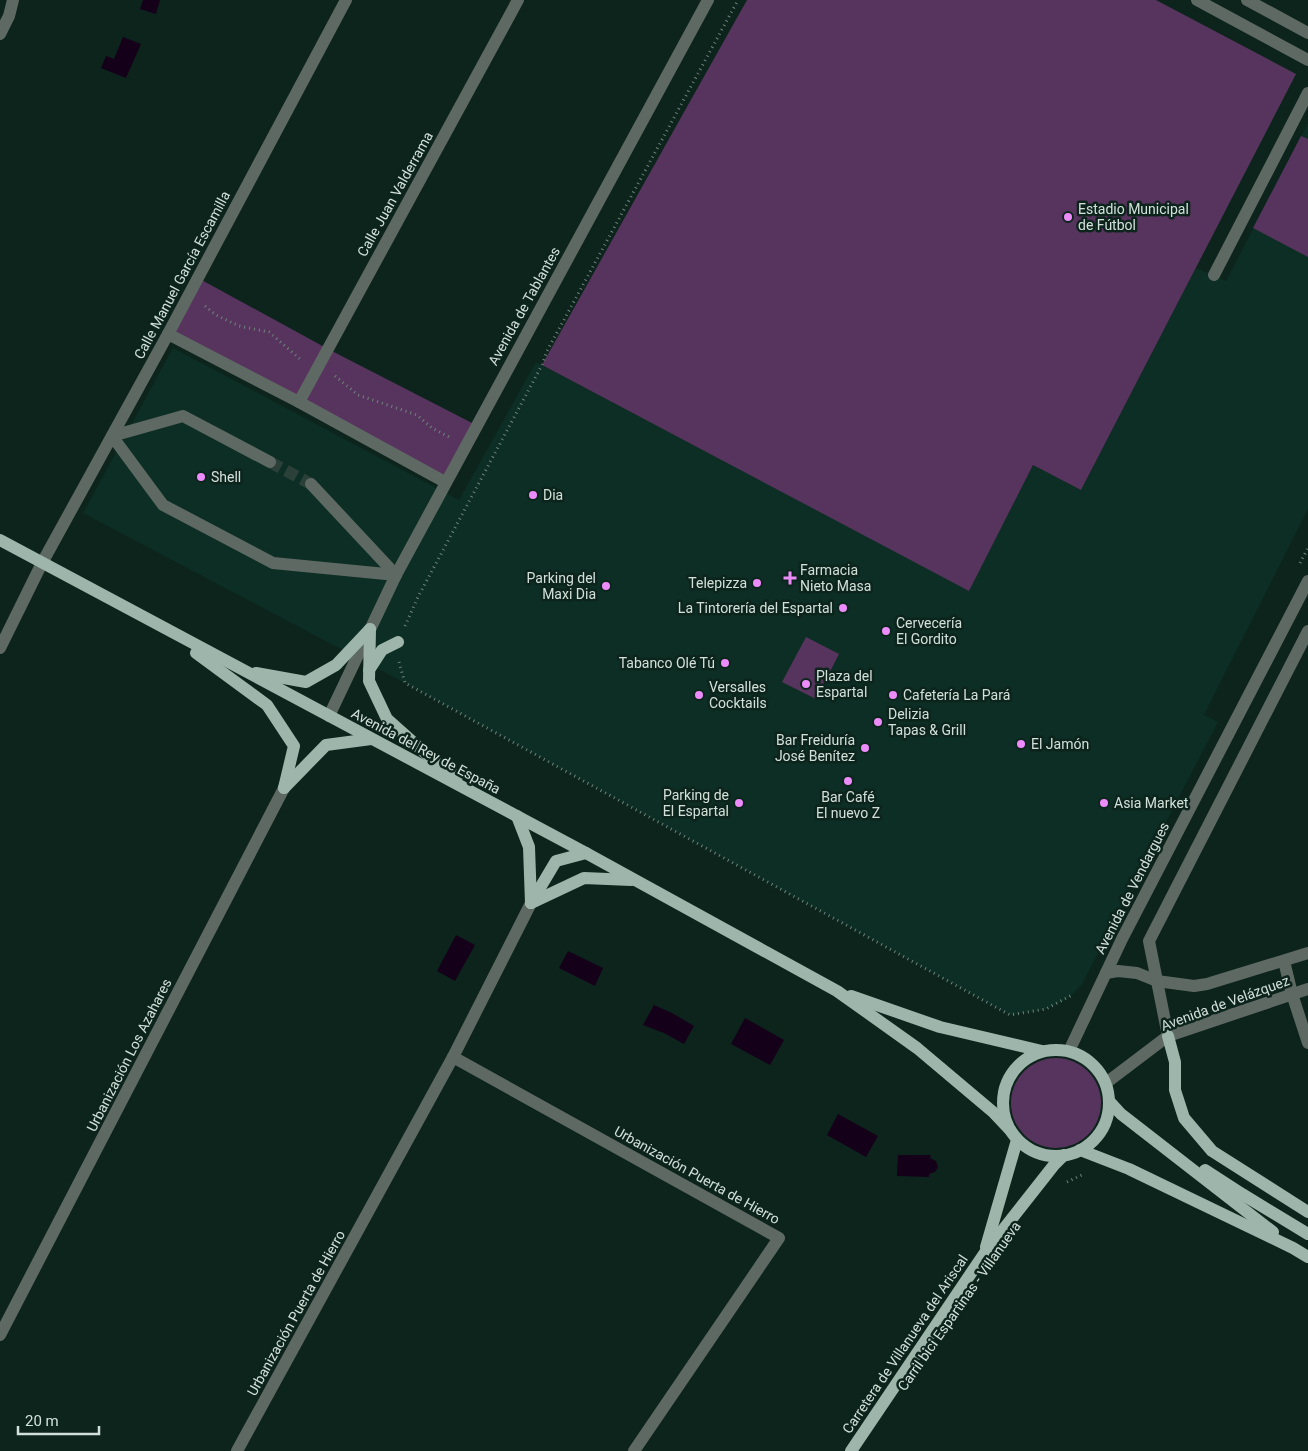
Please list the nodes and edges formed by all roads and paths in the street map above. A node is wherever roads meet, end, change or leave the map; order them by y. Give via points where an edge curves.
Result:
1 (13, 0) edge
2 (346, 0) edge
3 (518, 0) edge
4 (708, 0) edge
5 (738, 0) edge
6 (1198, 0) edge
7 (1247, 0) edge
8 (5, 14) edge
9 (1308, 33) edge
10 (0, 34) edge
11 (1308, 60) edge
12 (1308, 92) edge
13 (1214, 275) dead end
14 (168, 334) junction
15 (299, 402) junction
16 (112, 436) junction
17 (270, 462) tunnel mouth
18 (445, 482) junction
19 (311, 484) tunnel mouth
20 (0, 540) edge
21 (42, 563) junction
22 (396, 575) junction
23 (1308, 581) edge
24 (160, 626) junction
25 (370, 629) junction
26 (1308, 631) edge
27 (398, 642) junction
28 (0, 648) edge
29 (369, 670) junction
30 (245, 671) junction
31 (328, 716) junction
32 (371, 739) junction
33 (284, 788) junction
34 (504, 809) junction
35 (517, 816) junction
36 (586, 853) junction
37 (635, 880) junction
38 (531, 902) junction
39 (1308, 953) edge
40 (1284, 961) junction
41 (1106, 973) junction
42 (1157, 981) junction
43 (1308, 989) edge
44 (837, 991) junction
45 (1292, 994) junction
46 (1046, 1009) dead end
47 (1168, 1036) junction
48 (1308, 1043) edge
49 (1069, 1050) junction
50 (1042, 1051) junction
51 (453, 1057) junction
52 (1106, 1083) junction
53 (1109, 1101) junction
54 (1121, 1114) junction
55 (1014, 1135) junction
56 (1080, 1150) junction
57 (1064, 1155) junction
58 (1092, 1170) dead end
59 (1065, 1183) dead end
60 (1308, 1212) edge
61 (1308, 1234) edge
62 (1293, 1248) junction
63 (984, 1254) junction
64 (1308, 1257) edge
65 (0, 1335) edge
66 (237, 1451) edge
67 (634, 1451) edge
68 (851, 1451) edge

1 - 8 street
2 - 14 street, Calle Manuel García Escamilla
3 - 15 street, Calle Juan Valderrama
4 - 18 street, Avenida de Tablantes
5 - 27 path via 547,351 418,597
6 - 11 street
7 - 9 street
8 - 10 street
12 - 13 street
14 - 15 street
14 - 16 street, Calle Manuel García Escamilla
15 - 18 street
16 - 17 street via 183,416
16 - 21 street, Calle Manuel García Escamilla
16 - 22 street via 163,504 272,563
18 - 22 street, Avenida de Tablantes
19 - 22 street
20 - 21 main road, Avenida del Rey de España
21 - 24 main road, Avenida del Rey de España
21 - 28 street, Calle Manuel García Escamilla
22 - 25 street, Avenida de Tablantes
23 - 41 street, Avenida de Vendargues
24 - 30 main road, Avenida del Rey de España
24 - 33 main road via 267,704 294,746
25 - 29 main road
25 - 30 main road via 336,665 306,682
25 - 31 street, Avenida de Tablantes
26 - 42 street via 1149,941
27 - 29 main road via 382,650
27 - 46 path via 396,649 404,684 1010,1015
29 - 34 main road via 369,681 387,719 433,760
30 - 31 main road, Avenida del Rey de España
31 - 32 main road, Avenida del Rey de España
32 - 33 main road via 326,745
32 - 34 main road, Avenida del Rey de España
33 - 65 street, Urbanización Los Azahares
34 - 35 main road, Avenida del Rey de España
35 - 36 main road, Avenida del Rey de España
35 - 38 main road via 529,847
36 - 37 main road, Avenida del Rey de España
36 - 38 main road via 556,861
37 - 38 main road via 584,878
37 - 44 main road, Avenida del Rey de España
38 - 51 street, Urbanización Puerta de Hierro
39 - 40 street, Avenida de Velázquez
40 - 42 street, Avenida de Velázquez via 1207,984 1194,986
40 - 45 street
41 - 42 street, Avenida de Velázquez via 1137,973
41 - 49 street, Avenida de Vendargues
42 - 47 street
43 - 45 street, Avenida de Velázquez
44 - 50 main road, Avenida del Rey de España via 940,1027
44 - 55 main road, Avenida del Rey de España via 917,1048
45 - 47 street, Avenida de Velázquez
45 - 48 street
47 - 52 street, Avenida de Velázquez
47 - 60 main road via 1175,1062 1175,1090 1184,1118 1212,1151
49 - 50 main road
49 - 52 main road via 1088,1060
50 - 55 main road via 1026,1059 1010,1077 1003,1094 1004,1113
51 - 66 street, Urbanización Puerta de Hierro
51 - 67 street, Urbanización Puerta de Hierro via 779,1238
52 - 53 main road
53 - 54 main road
53 - 56 main road via 1102,1129
54 - 61 main road
54 - 62 main road
55 - 57 main road via 1046,1155
55 - 63 main road
56 - 57 main road
56 - 62 main road via 1129,1169
57 - 63 main road
58 - 59 path
62 - 64 main road
63 - 68 main road, Carretera de Villanueva del Ariscal

